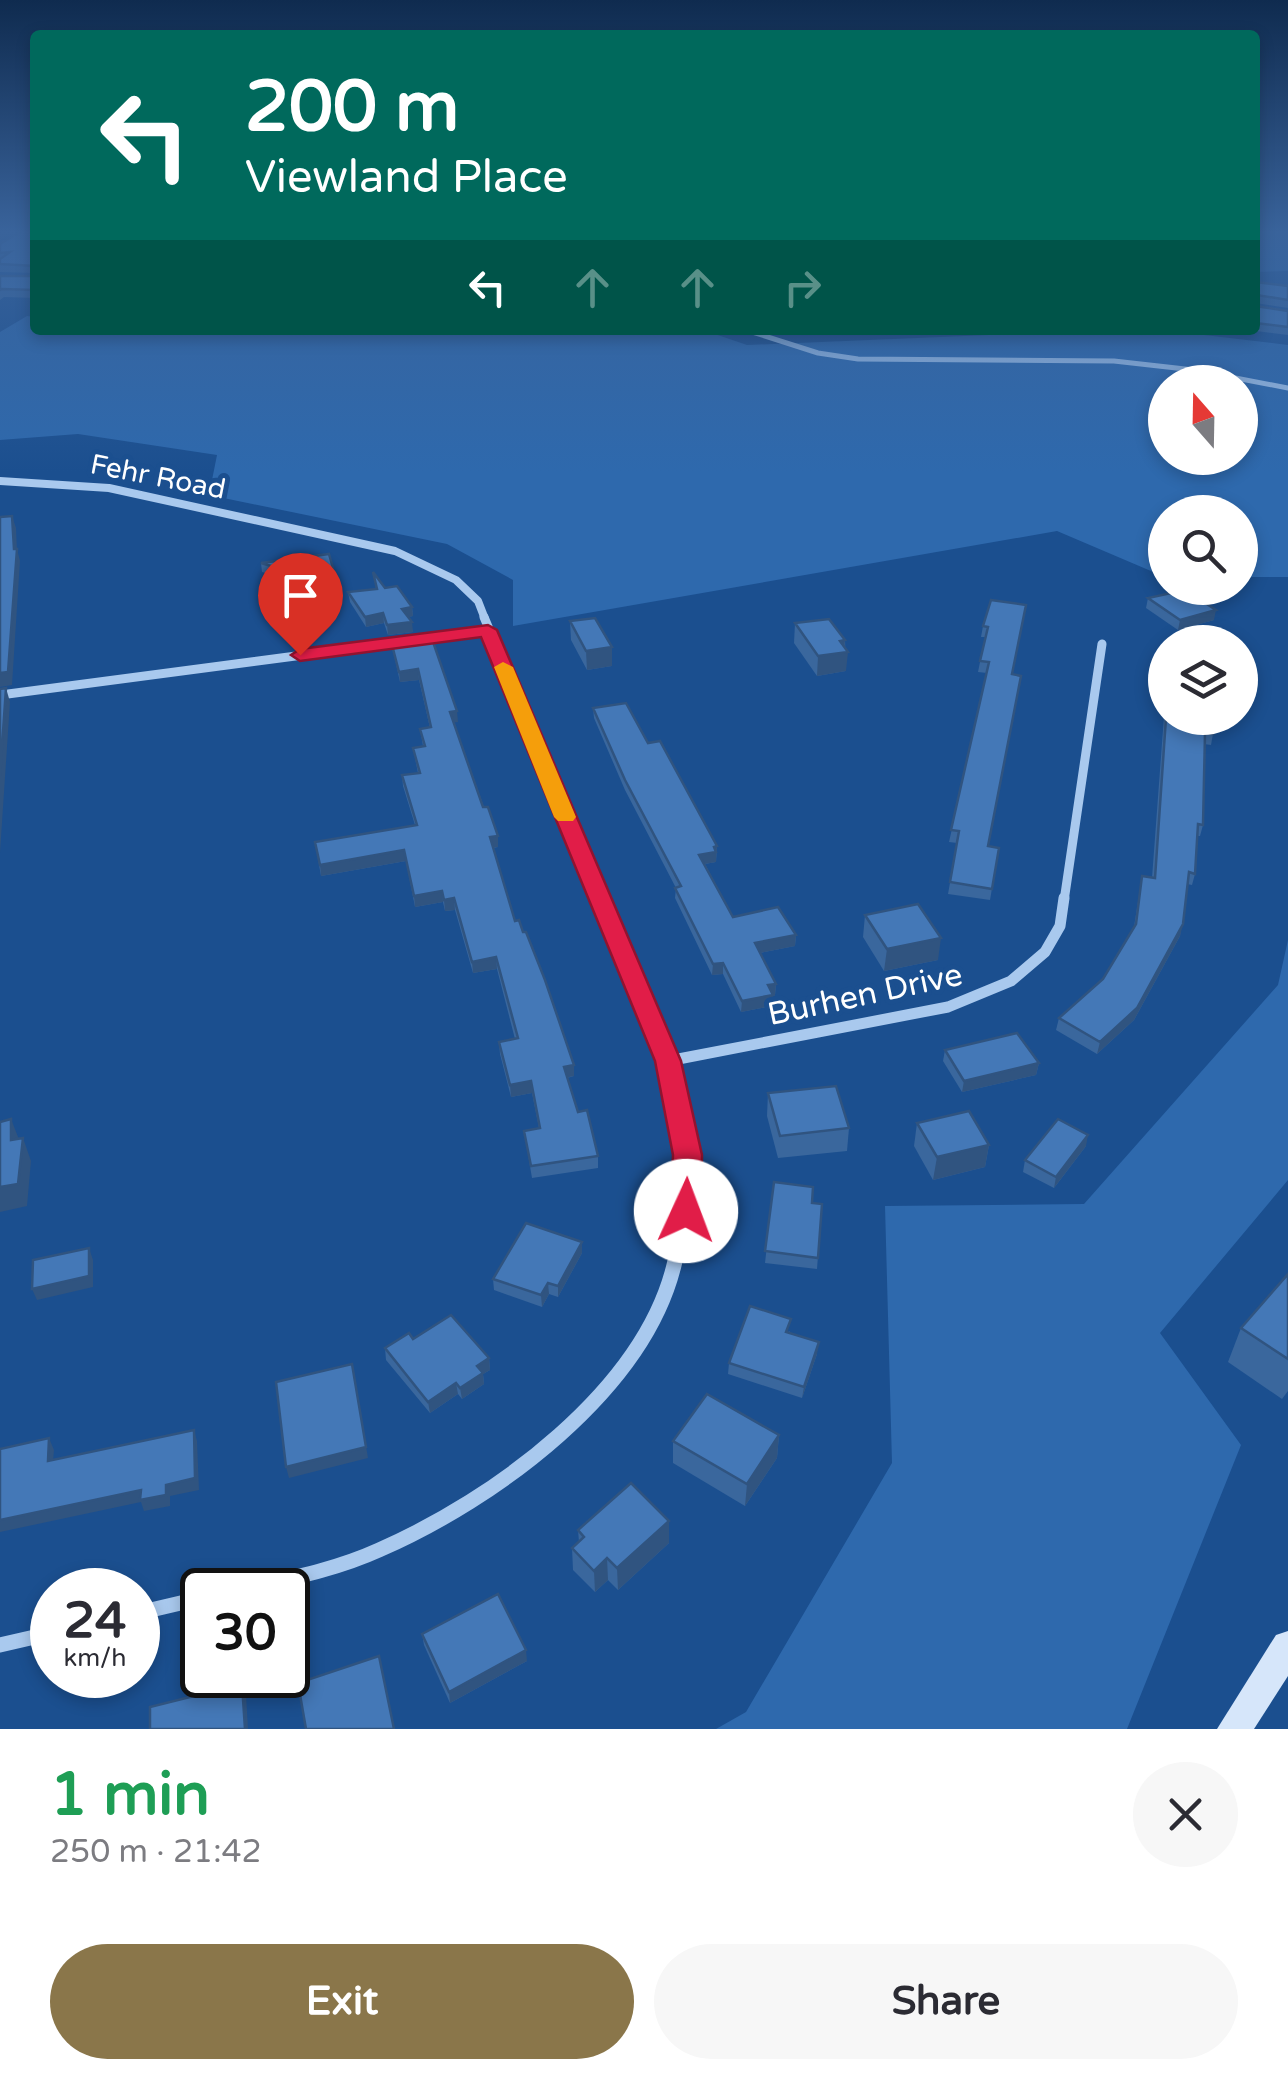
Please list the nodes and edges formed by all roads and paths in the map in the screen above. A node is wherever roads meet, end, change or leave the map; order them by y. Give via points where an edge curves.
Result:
1 (762, 335) edge
2 (1288, 388) edge
3 (0, 480) edge
4 (488, 630) junction
5 (1102, 644) dead end
6 (0, 694) edge
7 (668, 1061) junction
8 (310, 1574) edge
9 (30, 1638) edge
10 (0, 1645) edge
11 (1288, 1647) edge
12 (1234, 1729) edge

1 - 2 street via 858,359 1114,361
3 - 4 street, Fehr Road via 108,488 403,554 448,573 478,601
4 - 6 street
4 - 7 street, Fehr Road
5 - 7 street, Burhen Drive via 1065,908 1045,952 1030,967 948,1007
7 - 8 street, Fehr Road via 688,1155 686,1211 660,1301 625,1361 576,1420 526,1464 438,1522
9 - 10 street
11 - 12 street

